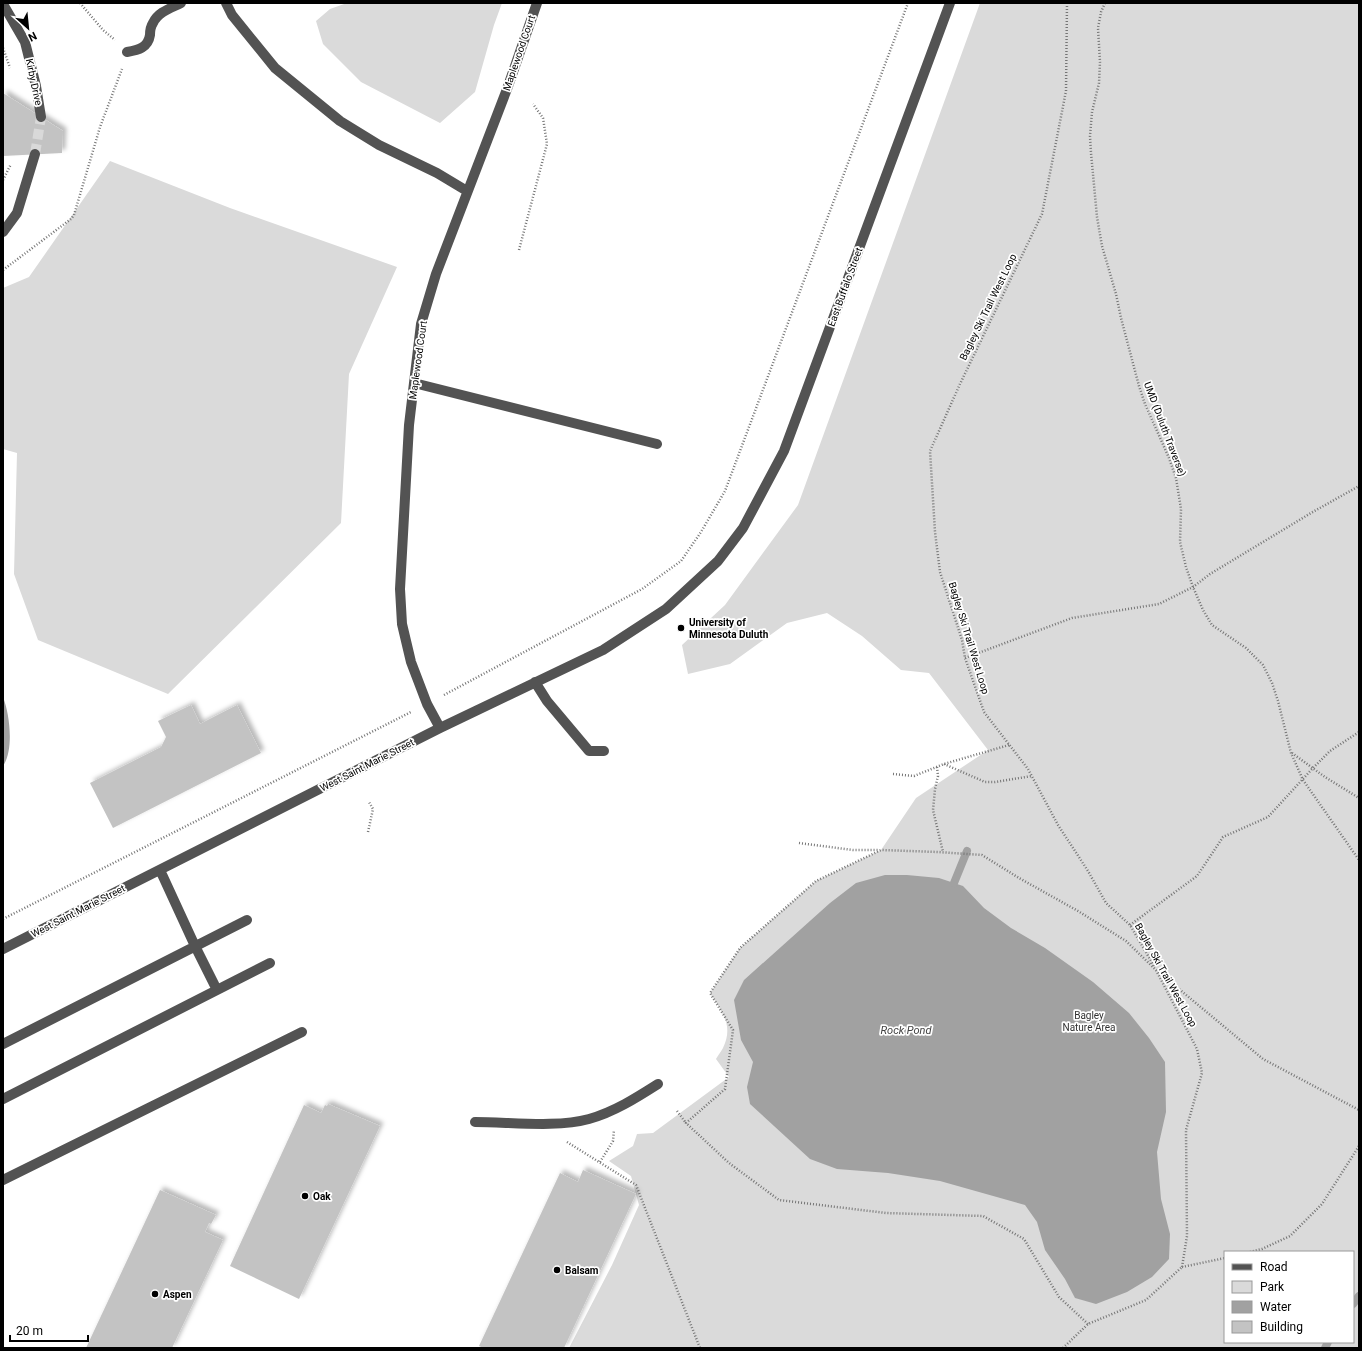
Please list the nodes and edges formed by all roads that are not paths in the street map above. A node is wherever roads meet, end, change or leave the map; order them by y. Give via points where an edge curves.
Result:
1 (180, 3) edge
2 (226, 3) edge
3 (537, 3) edge
4 (950, 3) edge
5 (3, 4) edge
6 (127, 52) road end
7 (41, 117) tunnel mouth
8 (35, 154) tunnel mouth
9 (467, 190) junction
10 (3, 232) edge
11 (414, 383) junction
12 (658, 444) dead end
13 (718, 561) joint
14 (535, 682) junction
15 (440, 728) junction
16 (604, 751) dead end
17 (160, 870) junction
18 (247, 920) dead end
19 (195, 946) junction
20 (3, 949) edge
21 (270, 963) dead end
22 (217, 990) junction
23 (302, 1032) dead end
24 (3, 1044) edge
25 (658, 1084) dead end
26 (3, 1098) edge
27 (475, 1122) dead end
28 (3, 1180) edge

1 - 6 street via 160,14 153,22 149,40 141,49
2 - 9 street via 232,15 275,68 340,121 379,145
3 - 9 street, Maplewood Court via 507,89
4 - 13 street, East Buffalo Street via 784,451 743,528
5 - 7 street, Kirby Drive via 25,42
8 - 10 street via 17,213
9 - 11 street, Maplewood Court via 436,274 421,324
11 - 12 street
11 - 15 street, Maplewood Court via 409,425 400,589 402,624 411,662 427,704
13 - 14 street, West Saint Marie Street via 666,610 603,650
14 - 15 street, West Saint Marie Street
14 - 16 street via 547,701 590,751
15 - 17 street, West Saint Marie Street
17 - 19 street
17 - 20 street, West Saint Marie Street
18 - 19 street
19 - 22 street
19 - 24 street
21 - 22 street
22 - 26 street
23 - 28 street
25 - 27 street via 631,1102 589,1119 562,1124

